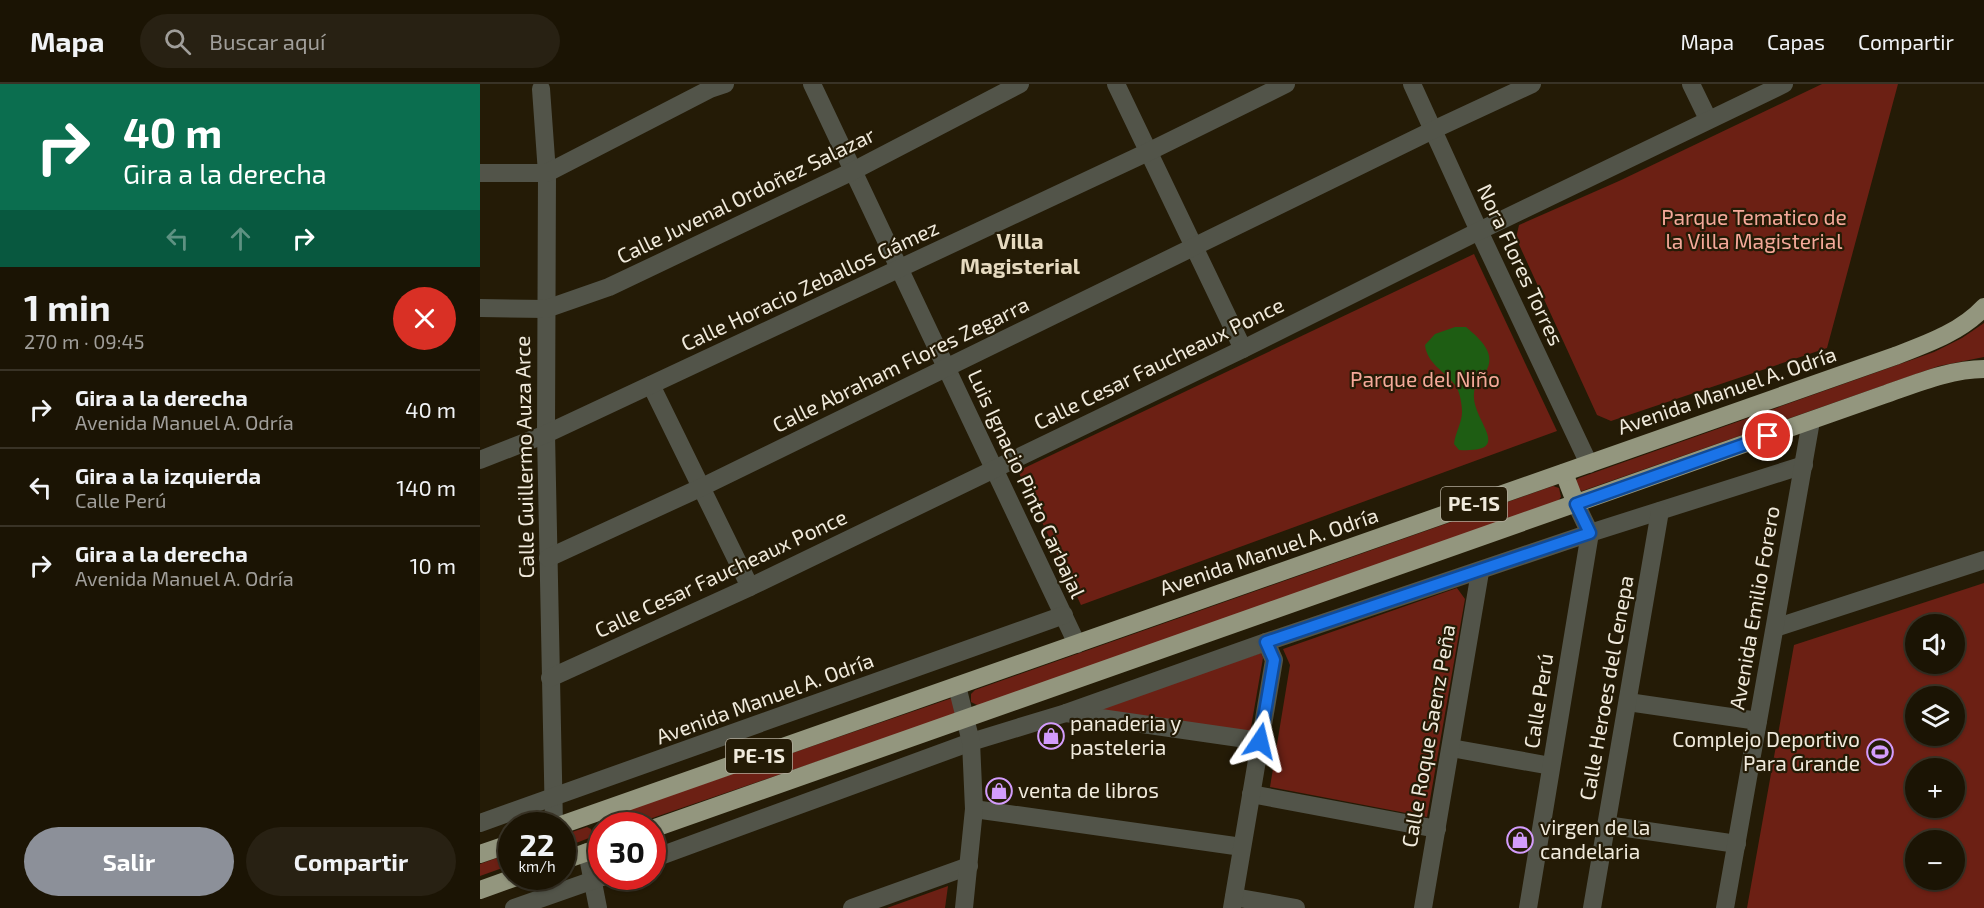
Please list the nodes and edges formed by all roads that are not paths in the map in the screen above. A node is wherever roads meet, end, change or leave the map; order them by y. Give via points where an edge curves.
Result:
1 (812, 84) edge
2 (1020, 84) edge
3 (1116, 84) edge
4 (1286, 84) edge
5 (1413, 84) edge
6 (1532, 84) edge
7 (1691, 84) edge
8 (1784, 84) edge
9 (715, 86) edge
10 (541, 89) dead end
11 (1708, 119) junction
12 (1433, 130) junction
13 (1148, 152) junction
14 (853, 171) junction
15 (480, 173) edge
16 (547, 173) junction
17 (1479, 231) junction
18 (1194, 247) junction
19 (899, 269) junction
20 (1984, 307) edge
21 (480, 308) edge
22 (546, 309) junction
23 (1243, 349) junction
24 (946, 369) junction
25 (1984, 369) edge
26 (651, 385) junction
27 (1811, 421) junction
28 (546, 434) junction
29 (480, 460) edge
30 (1589, 464) junction
31 (1804, 465) junction
32 (994, 469) junction
33 (1564, 473) junction
34 (700, 488) junction
35 (1576, 504) junction
36 (1660, 511) junction
37 (1590, 533) junction
38 (548, 558) junction
39 (1984, 560) edge
40 (1480, 572) junction
41 (750, 587) junction
42 (1064, 615) junction
43 (1775, 628) junction
44 (1266, 642) junction
45 (1077, 644) junction
46 (550, 678) junction
47 (957, 686) junction
48 (1628, 702) junction
49 (1066, 713) junction
50 (967, 718) junction
51 (1758, 721) junction
52 (1260, 741) junction
53 (972, 742) junction
54 (1451, 748) junction
55 (1551, 766) junction
56 (1251, 794) junction
57 (552, 798) junction
58 (974, 809) junction
59 (553, 812) edge
60 (618, 812) edge
61 (480, 823) edge
62 (666, 824) edge
63 (1606, 825) junction
64 (1437, 829) junction
65 (1737, 844) junction
66 (1242, 847) junction
67 (498, 848) edge
68 (480, 854) edge
69 (666, 854) edge
70 (969, 866) junction
71 (588, 882) edge
72 (498, 884) edge
73 (480, 890) edge
74 (599, 890) edge
75 (1233, 902) edge
76 (514, 908) edge
77 (598, 908) edge
78 (852, 908) edge
79 (964, 908) edge
80 (1296, 908) edge
81 (1423, 908) edge
82 (1528, 908) edge
83 (1592, 908) edge
84 (1725, 908) edge

1 - 14 street, Luis Ignacio Pinto Carbajal
2 - 14 street, Calle Juvenal Ordoñez Salazar
3 - 13 street
4 - 13 street, Calle Horacio Zeballos Gámez
5 - 12 street, Nora Flores Torres
6 - 12 street, Calle Abraham Flores Zegarra
7 - 11 street
8 - 11 street, Calle Cesar Faucheaux Ponce
9 - 16 street
10 - 16 street, Calle Guillermo Auza Arce
11 - 17 street, Calle Cesar Faucheaux Ponce
12 - 17 street, Nora Flores Torres
12 - 18 street, Calle Abraham Flores Zegarra
13 - 18 street
13 - 19 street, Calle Horacio Zeballos Gámez
14 - 19 street, Luis Ignacio Pinto Carbajal
14 - 22 street, Calle Juvenal Ordoñez Salazar via 609,287
15 - 16 street
16 - 22 street, Calle Guillermo Auza Arce
17 - 23 street, Calle Cesar Faucheaux Ponce
17 - 30 street, Nora Flores Torres
18 - 23 street
18 - 24 street, Calle Abraham Flores Zegarra
19 - 24 street, Luis Ignacio Pinto Carbajal
19 - 26 street, Calle Horacio Zeballos Gámez
20 - 30 highway, Avenida Manuel A. Odría / PE-1S via 1960,327 1929,342
21 - 22 street, Calle Juvenal Ordoñez Salazar
22 - 28 street, Calle Guillermo Auza Arce
23 - 32 street, Calle Cesar Faucheaux Ponce
24 - 32 street, Luis Ignacio Pinto Carbajal
24 - 34 street, Calle Abraham Flores Zegarra
25 - 27 highway, PE-1S via 1938,376
26 - 28 street, Calle Horacio Zeballos Gámez
26 - 34 street
27 - 31 street, Avenida Emilio Forero
27 - 35 highway, PE-1S
28 - 29 street, Calle Horacio Zeballos Gámez
28 - 38 street, Calle Guillermo Auza Arce
30 - 33 highway, Avenida Manuel A. Odría / PE-1S
31 - 36 street
31 - 43 street, Avenida Emilio Forero
32 - 41 street, Calle Cesar Faucheaux Ponce
32 - 42 street, Luis Ignacio Pinto Carbajal
33 - 35 highway
33 - 45 highway, Avenida Manuel A. Odría / PE-1S
34 - 38 street, Calle Abraham Flores Zegarra
34 - 41 street
35 - 37 street
35 - 50 highway, PE-1S
36 - 37 street
36 - 48 street, Calle Heroes del Cenepa
37 - 40 street
37 - 55 street, Calle Perú
38 - 46 street, Calle Guillermo Auza Arce
39 - 43 street
40 - 44 street
40 - 54 street, Calle Roque Saenz Peña
41 - 46 street, Calle Cesar Faucheaux Ponce
42 - 45 street, Luis Ignacio Pinto Carbajal
42 - 57 street, Avenida Manuel A. Odría
43 - 51 street, Avenida Emilio Forero
44 - 49 street
44 - 52 street via 1274,660
45 - 47 highway, Avenida Manuel A. Odría / PE-1S
46 - 57 street, Calle Guillermo Auza Arce
47 - 50 street
47 - 60 highway, Avenida Manuel A. Odría / PE-1S
48 - 51 street
48 - 63 street, Calle Heroes del Cenepa
49 - 52 street
49 - 53 street
50 - 53 street
50 - 62 highway, PE-1S
51 - 65 street, Avenida Emilio Forero
52 - 56 street
53 - 58 street
53 - 69 street
54 - 55 street
54 - 64 street, Calle Roque Saenz Peña
55 - 82 street, Calle Perú
56 - 64 street
56 - 66 street
57 - 59 street, Calle Guillermo Auza Arce
57 - 61 street, Avenida Manuel A. Odría
58 - 66 street
58 - 70 street
63 - 65 street
63 - 83 street, Calle Heroes del Cenepa
64 - 81 street, Calle Roque Saenz Peña
65 - 84 street, Avenida Emilio Forero
66 - 75 street
67 - 68 highway
70 - 78 street
70 - 79 street
71 - 76 street
72 - 73 highway
74 - 77 street
75 - 80 street

